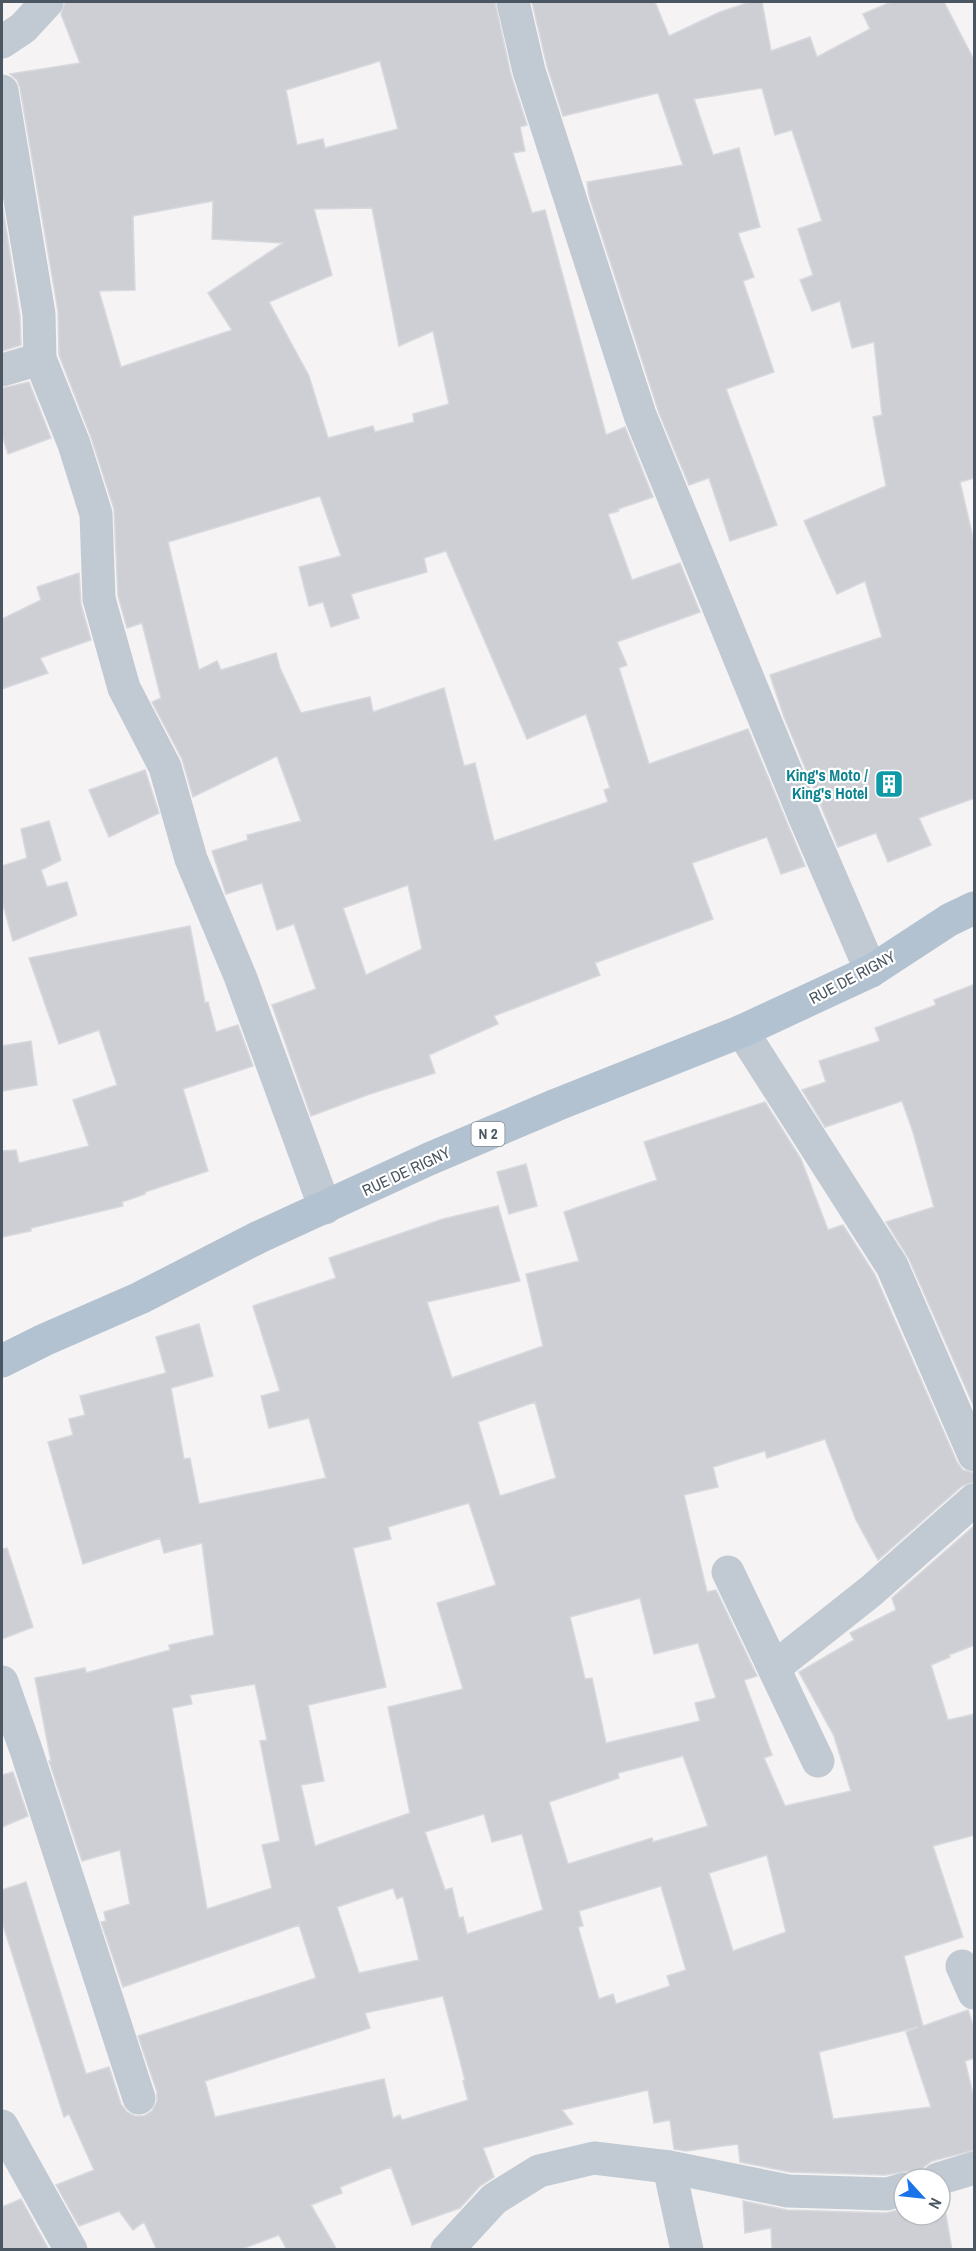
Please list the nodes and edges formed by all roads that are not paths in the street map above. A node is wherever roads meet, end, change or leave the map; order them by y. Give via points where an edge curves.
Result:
1 (47, 2) edge
2 (513, 2) edge
3 (2, 42) edge
4 (2, 91) edge
5 (40, 359) junction
6 (2, 369) edge
7 (975, 908) edge
8 (871, 970) junction
9 (742, 1031) junction
10 (325, 1208) junction
11 (2, 1361) edge
12 (975, 1455) edge
13 (975, 1500) edge
14 (728, 1572) dead end
15 (774, 1667) junction
16 (2, 1682) edge
17 (818, 1761) dead end
18 (139, 2098) dead end
19 (2, 2126) edge
20 (669, 2167) junction
21 (975, 2168) edge
22 (952, 2175) edge
23 (892, 2193) edge
24 (71, 2250) edge
25 (447, 2250) edge
26 (687, 2250) edge

1 - 3 street via 23,28
2 - 8 street via 529,71 640,415
4 - 5 street via 39,314
5 - 6 street
5 - 10 street via 74,444 96,514 99,599 124,688 165,767 191,859 240,976
7 - 8 main road, RUE DE RIGNY / N 2 via 949,920
8 - 9 main road, RUE DE RIGNY / N 2
9 - 10 main road, RUE DE RIGNY / N 2 via 556,1105
9 - 12 street via 891,1266
10 - 11 main road, RUE DE RIGNY / N 2
13 - 15 street via 871,1591
14 - 15 street
15 - 17 street
16 - 18 street
19 - 24 street
20 - 23 street via 788,2191
20 - 25 street via 594,2158 539,2171 494,2199
20 - 26 street
21 - 22 street

